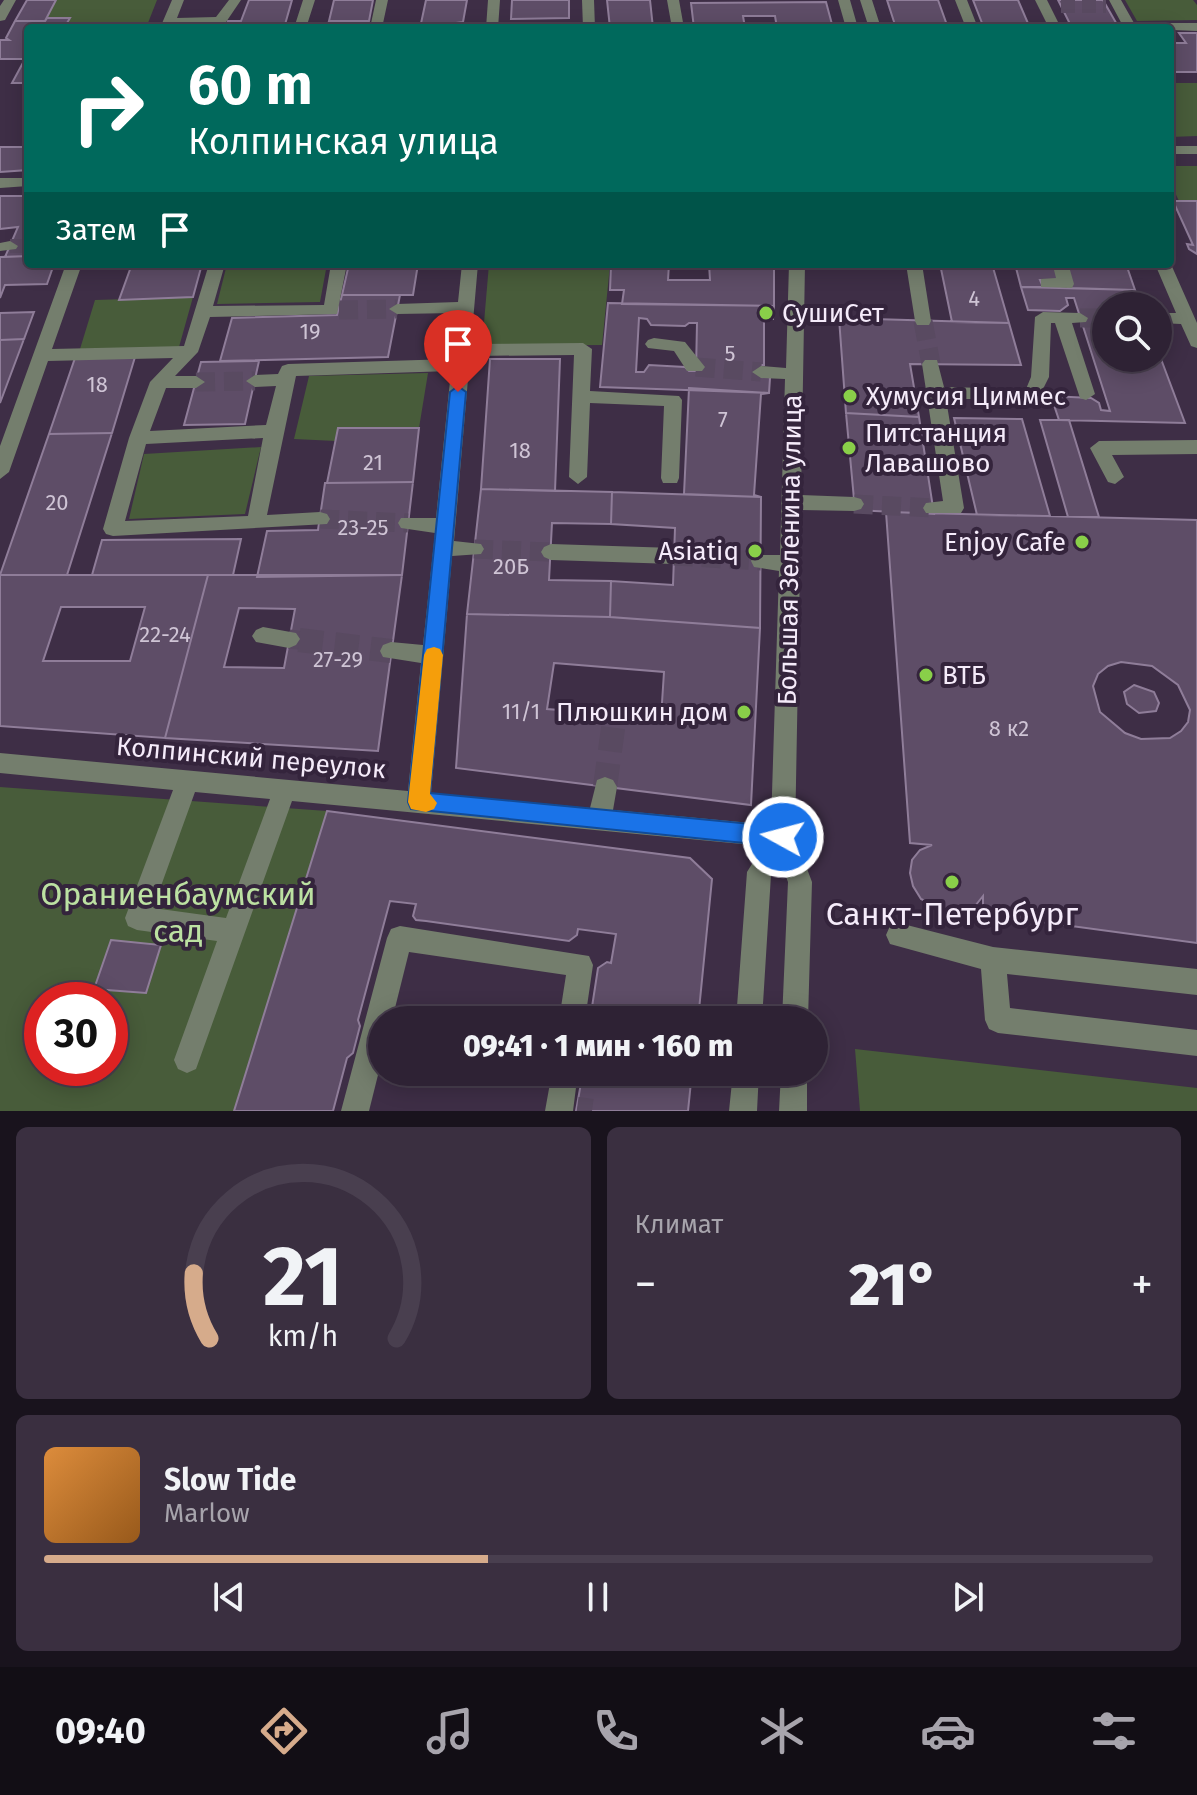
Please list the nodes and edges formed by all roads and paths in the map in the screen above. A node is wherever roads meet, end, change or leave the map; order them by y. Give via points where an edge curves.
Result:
1 (10, 0) edge
2 (178, 0) edge
3 (235, 0) edge
4 (309, 0) edge
5 (382, 0) edge
6 (494, 0) edge
7 (588, 0) edge
8 (673, 0) edge
9 (844, 0) edge
10 (866, 0) edge
11 (961, 0) edge
12 (1043, 3) edge
13 (1113, 4) edge
14 (1061, 6) dead end
15 (0, 17) edge
16 (167, 24) edge
17 (217, 24) edge
18 (301, 24) edge
19 (377, 24) edge
20 (492, 24) edge
21 (589, 24) edge
22 (677, 24) edge
23 (851, 24) edge
24 (874, 24) edge
25 (970, 24) edge
26 (1053, 24) edge
27 (1128, 24) edge
28 (1174, 27) edge
29 (1197, 27) edge
30 (1174, 150) edge
31 (1197, 150) edge
32 (24, 182) edge
33 (0, 183) edge
34 (73, 268) edge
35 (216, 268) edge
36 (339, 268) edge
37 (470, 268) edge
38 (797, 268) edge
39 (915, 268) edge
40 (1165, 268) edge
41 (1062, 270) dead end
42 (1047, 283) dead end
43 (466, 307) junction
44 (397, 309) tunnel mouth
45 (204, 312) junction
46 (1172, 318) edge
47 (1187, 319) junction
48 (923, 321) tunnel mouth
49 (1197, 342) edge
50 (654, 344) dead end
51 (189, 352) junction
52 (42, 355) junction
53 (461, 358) junction
54 (931, 364) tunnel mouth
55 (696, 367) tunnel mouth
56 (761, 372) tunnel mouth
57 (794, 374) junction
58 (286, 380) junction
59 (255, 381) tunnel mouth
60 (159, 382) junction
61 (196, 382) tunnel mouth
62 (935, 393) junction
63 (1086, 394) dead end
64 (583, 397) junction
65 (274, 431) junction
66 (138, 438) junction
67 (1197, 447) edge
68 (0, 472) edge
69 (578, 477) dead end
70 (1115, 477) dead end
71 (670, 478) dead end
72 (792, 502) junction
73 (854, 504) tunnel mouth
74 (933, 508) dead end
75 (320, 519) tunnel mouth
76 (256, 523) junction
77 (408, 523) tunnel mouth
78 (446, 526) junction
79 (444, 548) junction
80 (474, 549) tunnel mouth
81 (551, 552) tunnel mouth
82 (674, 556) tunnel mouth
83 (761, 561) tunnel mouth
84 (790, 564) junction
85 (263, 636) dead end
86 (289, 639) tunnel mouth
87 (391, 651) tunnel mouth
88 (434, 655) junction
89 (0, 763) edge
90 (188, 780) junction
91 (605, 787) tunnel mouth
92 (285, 789) junction
93 (419, 802) junction
94 (600, 818) junction
95 (783, 837) junction
96 (234, 931) junction
97 (899, 935) dead end
98 (993, 960) junction
99 (1197, 982) edge
100 (386, 1006) edge
101 (574, 1006) edge
102 (750, 1006) edge
103 (796, 1006) edge
104 (1197, 1043) edge
105 (187, 1060) dead end
106 (368, 1072) edge
107 (564, 1086) edge
108 (745, 1086) edge
109 (794, 1086) edge
110 (565, 1108) edge
111 (355, 1111) edge
112 (743, 1111) edge
113 (793, 1111) edge

1 - 15 street
2 - 16 street
3 - 17 street
4 - 18 street
5 - 19 street
6 - 20 street
7 - 21 street
8 - 22 street
9 - 23 street
10 - 24 street
11 - 25 street
12 - 14 street
12 - 26 street
13 - 27 street
28 - 29 street
30 - 31 street
32 - 33 street
34 - 52 street
35 - 45 street
36 - 45 street via 335,310
37 - 43 street
38 - 57 street, Большая Зеленина улица
39 - 48 street
40 - 47 street
41 - 42 street via 1066,284
43 - 44 street
43 - 53 street
45 - 51 street
46 - 47 street
47 - 49 street
50 - 55 street via 679,346
51 - 52 street
51 - 60 street
52 - 68 street
53 - 58 street via 288,370
53 - 64 street via 583,349
53 - 78 street
54 - 62 street
56 - 57 street
57 - 72 street, Большая Зеленина улица
58 - 59 street
58 - 65 street
60 - 61 street
60 - 66 street
62 - 63 street via 1032,395 1040,377 1043,317 1071,318
62 - 74 street via 954,508
64 - 69 street
64 - 71 street via 673,400
65 - 66 street
65 - 76 street
66 - 76 street via 113,529
67 - 70 street via 1099,448
72 - 73 street
72 - 84 street, Большая Зеленина улица
75 - 76 street
77 - 78 street
78 - 79 street
79 - 80 street
79 - 88 street
81 - 82 street
83 - 84 street
84 - 95 street, Большая Зеленина улица
85 - 86 street
87 - 88 street
88 - 93 street
89 - 90 street, Колпинский переулок
90 - 92 street, Колпинский переулок
90 - 96 street via 137,918
91 - 94 street
92 - 93 street, Колпинский переулок
92 - 96 street
93 - 94 street, Колпинский переулок
94 - 95 street, Колпинский переулок
95 - 102 street via 759,872
95 - 103 street, Большая Зеленина улица via 800,882
96 - 105 street
97 - 98 street
98 - 99 street
98 - 104 street via 998,1020
100 - 101 street via 400,938 580,965
106 - 111 street
107 - 110 street
108 - 112 street
109 - 113 street

